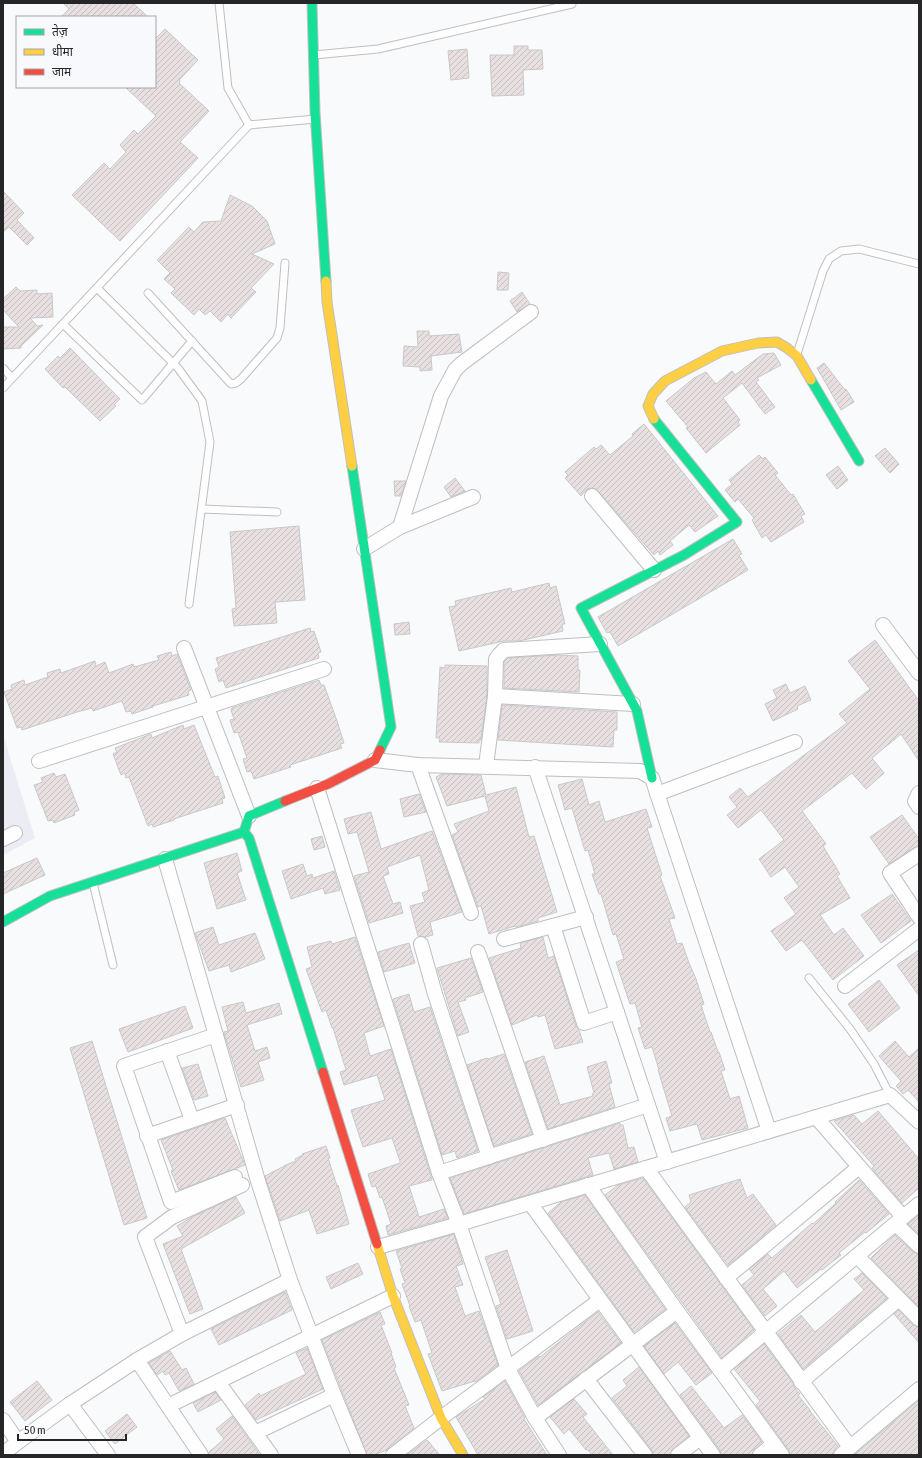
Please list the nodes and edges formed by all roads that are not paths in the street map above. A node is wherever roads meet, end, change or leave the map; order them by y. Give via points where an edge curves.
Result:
1 (219, 3) edge
2 (312, 3) edge
3 (572, 4) edge
4 (314, 55) junction
5 (316, 119) junction
6 (249, 125) junction
7 (285, 263) dead end
8 (919, 264) edge
9 (97, 288) junction
10 (148, 293) dead end
11 (531, 312) dead end
12 (63, 324) junction
13 (192, 341) junction
14 (797, 356) junction
15 (173, 364) junction
16 (3, 368) edge
17 (12, 378) junction
18 (3, 388) edge
19 (858, 460) dead end
20 (592, 496) dead end
21 (473, 497) dead end
22 (202, 509) junction
23 (277, 512) dead end
24 (400, 528) junction
25 (364, 549) junction
26 (654, 570) junction
27 (189, 604) dead end
28 (883, 625) dead end
29 (600, 644) junction
30 (184, 648) dead end
31 (324, 669) dead end
32 (919, 673) edge
33 (495, 696) junction
34 (633, 704) junction
35 (206, 707) junction
36 (795, 742) dead end
37 (375, 760) junction
38 (39, 761) dead end
39 (418, 765) junction
40 (486, 766) junction
41 (536, 767) junction
42 (652, 778) junction
43 (317, 788) junction
44 (919, 793) edge
45 (657, 794) junction
46 (919, 807) edge
47 (249, 816) junction
48 (244, 832) junction
49 (919, 854) edge
50 (165, 860) junction
51 (93, 883) junction
52 (471, 912) dead end
53 (586, 917) junction
54 (919, 917) edge
55 (3, 922) edge
56 (553, 926) junction
57 (919, 929) edge
58 (504, 939) dead end
59 (421, 944) dead end
60 (478, 952) dead end
61 (113, 965) dead end
62 (809, 978) dead end
63 (845, 986) dead end
64 (617, 1012) junction
65 (216, 1035) junction
66 (168, 1051) junction
67 (890, 1095) junction
68 (237, 1105) junction
69 (648, 1105) junction
70 (816, 1117) junction
71 (192, 1120) junction
72 (919, 1122) edge
73 (769, 1131) junction
74 (148, 1136) junction
75 (543, 1140) junction
76 (489, 1157) junction
77 (667, 1162) junction
78 (859, 1167) junction
79 (646, 1168) junction
80 (439, 1173) junction
81 (588, 1186) junction
82 (530, 1203) junction
83 (919, 1204) edge
84 (899, 1220) junction
85 (459, 1224) junction
86 (919, 1246) edge
87 (378, 1247) junction
88 (856, 1256) junction
89 (726, 1278) junction
90 (290, 1280) junction
91 (393, 1296) junction
92 (899, 1299) junction
93 (600, 1300) junction
94 (677, 1311) junction
95 (919, 1320) edge
96 (765, 1332) junction
97 (182, 1334) junction
98 (312, 1337) junction
99 (633, 1344) junction
100 (137, 1360) junction
101 (508, 1369) junction
102 (720, 1370) junction
103 (586, 1379) junction
104 (218, 1382) junction
105 (801, 1382) junction
106 (919, 1389) edge
107 (334, 1395) junction
108 (70, 1404) junction
109 (168, 1406) junction
110 (440, 1418) junction
111 (535, 1418) junction
112 (3, 1420) edge
113 (255, 1434) junction
114 (700, 1438) junction
115 (18, 1442) junction
116 (778, 1450) edge
117 (846, 1451) edge
118 (3, 1454) edge
119 (108, 1455) edge
120 (201, 1455) edge
121 (271, 1455) edge
122 (359, 1455) edge
123 (393, 1455) edge
124 (463, 1455) edge
125 (559, 1455) edge
126 (645, 1455) edge
127 (678, 1455) edge
128 (713, 1455) edge
129 (760, 1455) edge

1 - 6 lane via 228,88
2 - 4 street
3 - 4 lane via 378,50
4 - 5 street
5 - 6 lane
5 - 25 street via 327,302
6 - 9 lane
7 - 13 lane via 277,338 241,379 231,384
8 - 14 lane via 859,249 841,251 829,259
9 - 12 lane
9 - 15 lane
10 - 13 lane
11 - 24 street via 455,370 441,396
12 - 15 lane via 142,400
12 - 17 lane
13 - 15 lane
14 - 19 street
14 - 26 street via 777,342 758,343 722,351 665,381 653,394 648,406 654,420 737,522 684,555
15 - 22 lane via 202,401 210,442
16 - 17 lane
17 - 18 lane
20 - 26 street
21 - 24 street
22 - 23 lane
22 - 27 lane
24 - 25 street
25 - 37 street via 391,727
26 - 29 street via 580,608
28 - 32 street
29 - 33 street via 504,650 496,659
29 - 34 street
30 - 35 street
31 - 35 street
33 - 34 street
33 - 40 street
34 - 42 street via 637,711
35 - 38 street
35 - 47 street
36 - 45 street
37 - 39 street
37 - 43 street
39 - 40 street
39 - 52 street
40 - 41 street
41 - 42 street via 640,771
41 - 53 street
42 - 45 street
43 - 47 street
43 - 80 street
44 - 46 street via 915,801
45 - 73 street
47 - 48 street
48 - 50 street
48 - 87 street via 249,838
49 - 54 street via 890,873
50 - 51 street
50 - 65 street
51 - 55 street via 50,896
51 - 61 lane
53 - 56 street
53 - 64 street
56 - 58 street
56 - 64 street via 584,1023
57 - 63 street
59 - 76 street
60 - 75 street
62 - 67 lane via 850,1029 874,1064
64 - 69 street
65 - 66 street
65 - 68 street
66 - 71 street
66 - 74 street via 124,1066
67 - 70 street
67 - 72 street
68 - 71 street
68 - 90 street
69 - 75 street
69 - 77 street
70 - 73 street
70 - 78 street
71 - 74 street
73 - 77 street
74 - 97 street via 171,1202 238,1181 172,1217 145,1237
75 - 76 street
76 - 80 street
77 - 79 street
78 - 84 street
78 - 89 street
79 - 81 street
79 - 89 street
80 - 85 street
81 - 82 street
81 - 94 street
82 - 85 street
82 - 93 street
83 - 84 street
84 - 86 street
84 - 88 street
85 - 87 street
85 - 101 street
87 - 91 street
88 - 92 street
88 - 96 street
89 - 96 street
90 - 97 street
90 - 98 street
91 - 98 street
91 - 110 street
92 - 95 street
92 - 105 street
93 - 99 street
93 - 101 street
94 - 99 street
94 - 102 street
96 - 102 street
96 - 105 street
97 - 100 street
98 - 104 street
98 - 107 street
99 - 103 street
99 - 114 street
100 - 108 street
100 - 109 street
101 - 110 street
101 - 111 street
102 - 116 street
103 - 111 street
103 - 126 street
104 - 109 street
104 - 113 street
105 - 117 street
106 - 117 street
107 - 113 street
107 - 122 street
108 - 115 street
108 - 119 street
109 - 120 street
110 - 123 street
110 - 124 street
111 - 125 street
112 - 115 street
113 - 121 street
114 - 127 street
114 - 128 street
115 - 118 street
116 - 129 street

